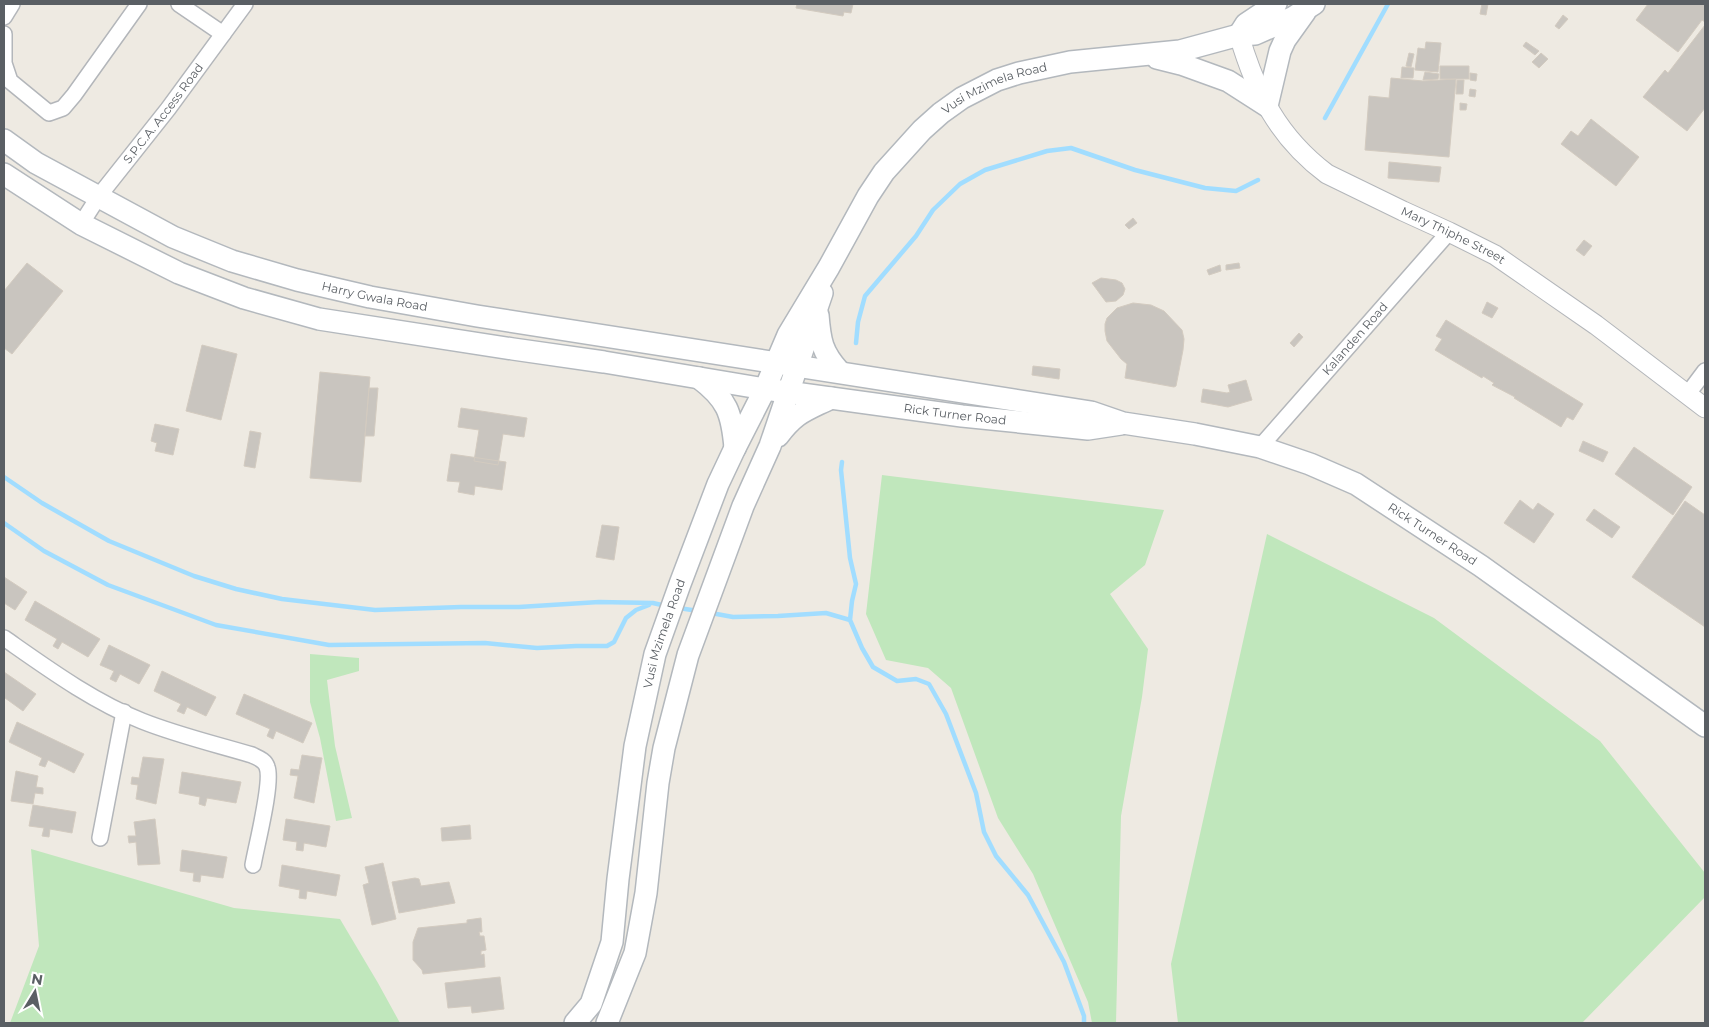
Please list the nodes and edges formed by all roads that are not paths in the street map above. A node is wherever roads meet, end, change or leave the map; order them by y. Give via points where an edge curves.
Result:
1 (12, 4) edge
2 (139, 4) edge
3 (179, 4) edge
4 (245, 4) edge
5 (1276, 4) edge
6 (1311, 6) edge
7 (4, 17) edge
8 (4, 34) edge
9 (223, 34) junction
10 (1238, 35) junction
11 (1148, 55) junction
12 (1267, 106) junction
13 (4, 140) edge
14 (4, 174) edge
15 (99, 196) junction
16 (81, 224) junction
17 (1449, 232) junction
18 (830, 267) junction
19 (818, 310) junction
20 (786, 364) junction
21 (1705, 371) edge
22 (839, 372) junction
23 (698, 377) junction
24 (765, 389) junction
25 (789, 391) junction
26 (1687, 395) junction
27 (831, 398) junction
28 (1705, 408) edge
29 (1122, 423) junction
30 (770, 446) junction
31 (1260, 447) junction
32 (735, 448) junction
33 (4, 638) edge
34 (124, 712) junction
35 (1705, 726) edge
36 (100, 838) dead end
37 (253, 865) dead end
38 (575, 1023) edge
39 (607, 1023) edge

1 - 7 street
2 - 8 street via 74,96 62,108 49,113 10,81 4,63
3 - 9 street
4 - 9 street, S.P.C.A. Access Road
5 - 10 main road, Vusi Mzimela Road via 1246,24
6 - 10 main road, Vusi Mzimela Road via 1262,32
6 - 12 main road via 1280,51
9 - 15 street, S.P.C.A. Access Road
10 - 11 main road, Vusi Mzimela Road via 1180,51
10 - 12 street, Mary Thiphe Street via 1252,77
11 - 12 main road via 1228,80
11 - 18 main road, Vusi Mzimela Road via 1042,67 997,80 962,98 922,130 884,172
12 - 17 street, Mary Thiphe Street via 1293,143 1328,174
13 - 15 main road, Harry Gwala Road via 36,163
14 - 16 main road
15 - 16 street, S.P.C.A. Access Road
15 - 20 main road, Harry Gwala Road via 173,236 232,261 297,280 477,316
16 - 23 main road via 179,273 244,298 320,319
17 - 26 street, Mary Thiphe Street via 1495,255 1589,320
17 - 31 street, Kalanden Road
18 - 19 main road, Vusi Mzimela Road
18 - 20 main road, Vusi Mzimela Road via 788,335
19 - 20 main road, Vusi Mzimela Road
19 - 22 main road via 823,348
20 - 22 main road, Rick Turner Road
20 - 24 main road, Vusi Mzimela Road
20 - 25 main road, Vusi Mzimela Road
21 - 26 street
22 - 29 main road, Rick Turner Road via 1091,412
23 - 24 main road
23 - 32 main road via 723,400 733,429
24 - 25 main road, Rick Turner Road
24 - 32 main road, Vusi Mzimela Road
25 - 27 main road, Rick Turner Road
25 - 30 main road, Vusi Mzimela Road
26 - 28 street, Mary Thiphe Street
27 - 29 main road, Rick Turner Road via 1088,429
27 - 30 main road via 799,413
29 - 31 main road, Rick Turner Road
30 - 39 main road, Vusi Mzimela Road via 743,506 688,655 664,748 646,893 634,953
31 - 35 main road, Rick Turner Road via 1356,484 1474,561
32 - 38 main road, Vusi Mzimela Road via 718,484 655,654 632,762 612,942 591,1004
33 - 34 street via 44,666
34 - 36 street
34 - 37 street via 142,721 262,760 267,767 267,792

